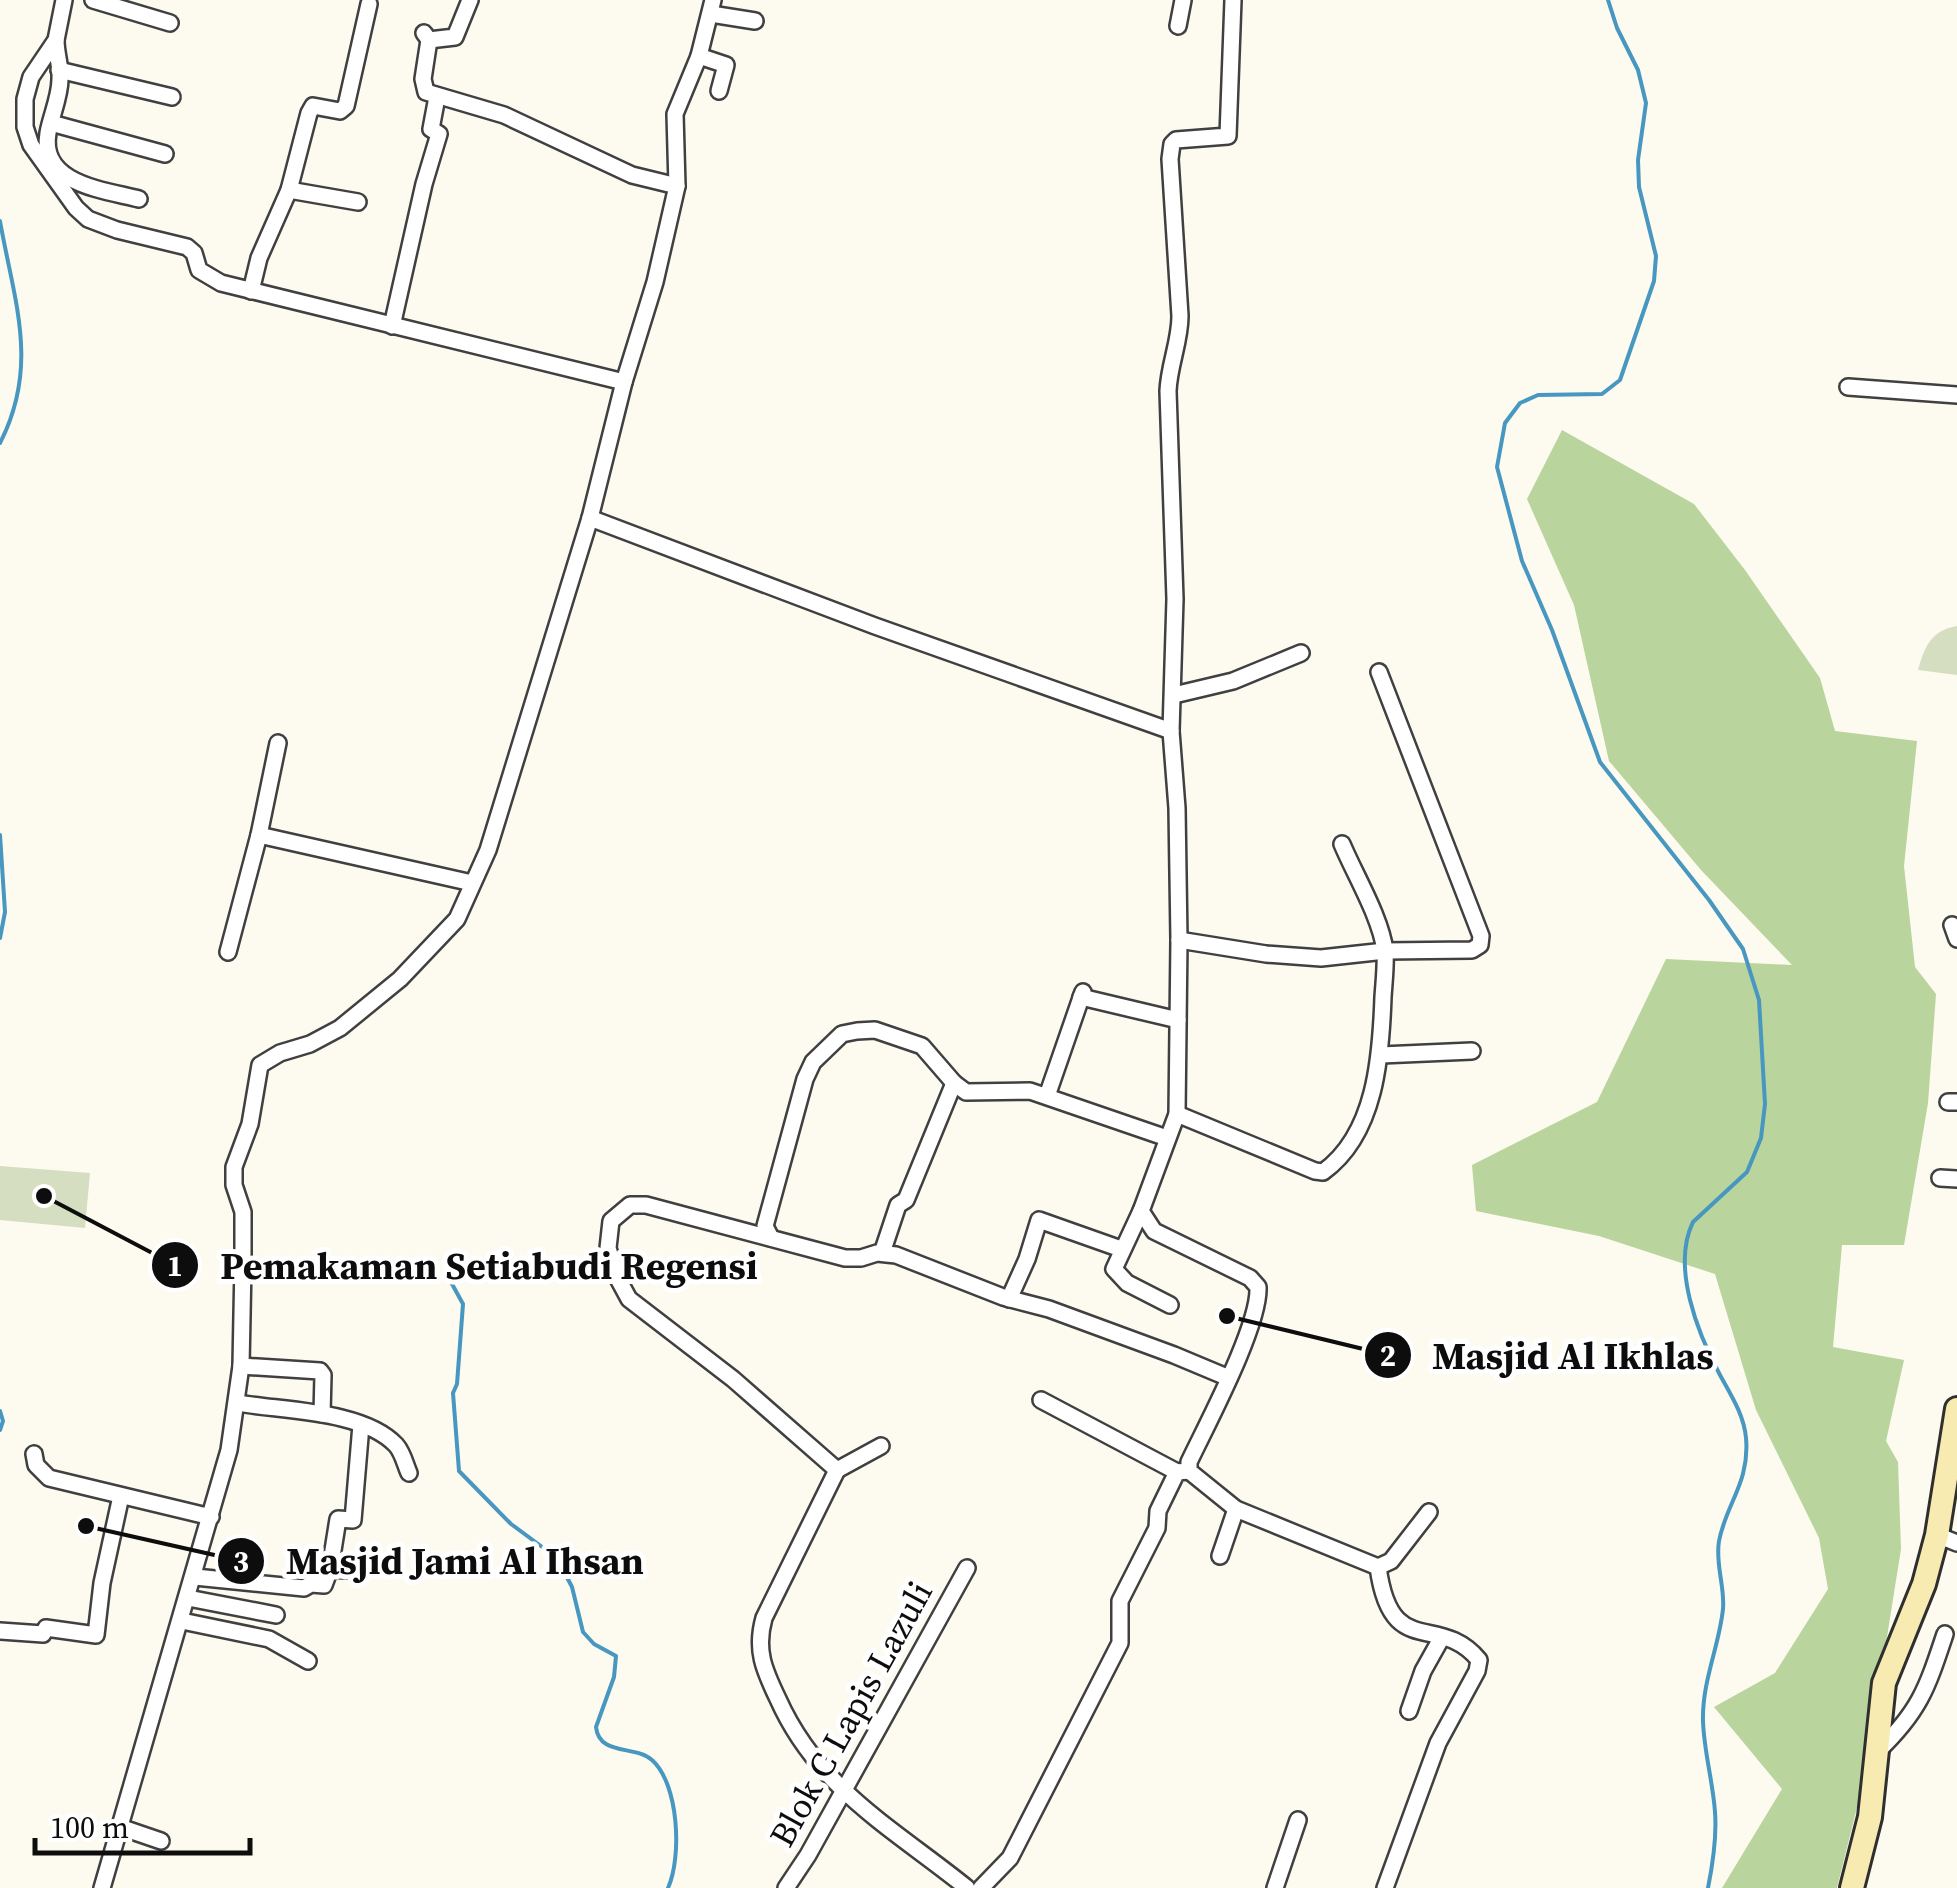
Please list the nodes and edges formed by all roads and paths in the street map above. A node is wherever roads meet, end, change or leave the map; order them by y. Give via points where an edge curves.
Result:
1 (64, 0) edge
2 (93, 0) edge
3 (470, 0) edge
4 (1183, 0) edge
5 (1232, 0) edge
6 (369, 4) dead end
7 (712, 7) edge
8 (754, 22) dead end
9 (170, 24) dead end
10 (1178, 26) dead end
11 (56, 40) junction
12 (699, 56) junction
13 (59, 70) junction
14 (719, 91) dead end
15 (172, 97) dead end
16 (437, 97) junction
17 (51, 123) junction
18 (165, 154) dead end
19 (677, 186) junction
20 (289, 190) junction
21 (139, 198) dead end
22 (358, 202) dead end
23 (251, 292) junction
24 (392, 326) junction
25 (624, 382) junction
26 (1848, 387) dead end
27 (1957, 395) edge
28 (590, 518) junction
29 (1301, 653) dead end
30 (1380, 672) dead end
31 (1174, 695) junction
32 (1171, 731) junction
33 (278, 743) dead end
34 (259, 835) junction
35 (1342, 844) dead end
36 (472, 883) junction
37 (1179, 940) junction
38 (1385, 950) junction
39 (228, 952) dead end
40 (1178, 1020) junction
41 (1472, 1051) dead end
42 (1381, 1055) junction
43 (954, 1083) junction
44 (1048, 1096) junction
45 (1176, 1114) junction
46 (1167, 1138) junction
47 (1142, 1210) junction
48 (772, 1238) junction
49 (1121, 1249) junction
50 (882, 1253) junction
51 (1010, 1299) junction
52 (1170, 1305) dead end
53 (241, 1366) junction
54 (1229, 1378) junction
55 (1042, 1400) dead end
56 (238, 1402) junction
57 (1957, 1410) edge
58 (322, 1414) junction
59 (361, 1425) junction
60 (882, 1446) dead end
61 (34, 1454) dead end
62 (837, 1470) junction
63 (1183, 1472) junction
64 (409, 1473) dead end
65 (121, 1496) junction
66 (1236, 1510) junction
67 (1429, 1512) dead end
68 (211, 1517) junction
69 (1947, 1539) edge
70 (1220, 1556) dead end
71 (967, 1568) dead end
72 (1378, 1568) junction
73 (194, 1577) junction
74 (188, 1598) junction
75 (276, 1615) dead end
76 (182, 1621) junction
77 (0, 1631) edge
78 (1945, 1634) dead end
79 (1442, 1637) junction
80 (308, 1661) dead end
81 (1409, 1711) dead end
82 (1877, 1752) junction
83 (842, 1792) junction
84 (1298, 1820) dead end
85 (120, 1828) junction
86 (161, 1841) dead end
87 (102, 1888) edge
88 (786, 1888) edge
89 (968, 1888) edge
90 (981, 1888) edge
91 (1275, 1888) edge
92 (1384, 1888) edge
93 (1852, 1888) edge

1 - 11 street
2 - 9 street
3 - 16 street via 454,37 427,36 423,79 426,92
4 - 10 street
5 - 31 street via 1228,136 1172,144 1180,316 1168,391
6 - 20 street via 346,106 312,106
7 - 8 street
7 - 12 street
11 - 13 street
11 - 23 street via 26,99 25,127 38,160 76,208 102,225 187,247 206,276
12 - 14 street via 726,65
12 - 19 street via 676,114
13 - 15 street
13 - 17 street
16 - 19 street via 504,115 632,174
16 - 24 street via 431,129 439,134
17 - 18 street
17 - 21 street via 48,150 62,174
19 - 25 street
20 - 22 street
20 - 23 street
23 - 24 street
24 - 25 street
25 - 28 street
26 - 27 street
28 - 32 street
28 - 36 street via 492,839
29 - 31 street via 1234,681
30 - 38 street via 1481,940 1472,950
31 - 32 street
32 - 37 street
33 - 34 street
34 - 36 street
34 - 39 street
35 - 38 street
36 - 53 street via 458,919 390,988 326,1036 260,1065 234,1167 243,1212
37 - 38 street via 1320,958
37 - 40 street
38 - 42 street
40 - 44 street via 1082,995
40 - 45 street
41 - 42 street
42 - 45 street via 1370,1101 1349,1143 1323,1172
43 - 44 street via 966,1092
43 - 48 street via 922,1046 874,1030 842,1034 805,1079 765,1226
43 - 50 street
44 - 46 street
45 - 46 street
46 - 47 street
47 - 49 street
47 - 54 street via 1154,1231 1258,1287
48 - 50 street via 845,1258
48 - 62 street via 630,1205 611,1221 608,1248 629,1299
49 - 51 street via 1039,1220
49 - 52 street via 1114,1269 1121,1278
50 - 51 street
51 - 54 street
53 - 56 street
53 - 58 street via 320,1371
54 - 63 street
55 - 63 street
56 - 58 street
56 - 68 street
57 - 69 main road
58 - 59 street
59 - 64 street via 399,1448
59 - 73 street via 353,1520 338,1519 339,1569 324,1585
60 - 62 street
61 - 65 street via 49,1478
62 - 83 street via 758,1643 792,1732
63 - 66 street
63 - 90 street via 1158,1511 1157,1528 1120,1602 1120,1643 1010,1858
65 - 68 street
65 - 77 street via 96,1635
66 - 70 street
66 - 72 street
67 - 72 street
68 - 73 street
69 - 82 main road via 1884,1683
71 - 83 street, Blok C Lapis Lazuli
72 - 79 street via 1395,1619
73 - 74 street
74 - 75 street
74 - 76 street
76 - 80 street via 269,1639
76 - 85 street
78 - 82 street via 1918,1706
79 - 81 street
79 - 92 street via 1472,1652 1480,1664 1438,1743
82 - 93 main road
83 - 88 street, Blok C Lapis Lazuli
83 - 89 street
84 - 91 street
85 - 86 street
85 - 87 street

